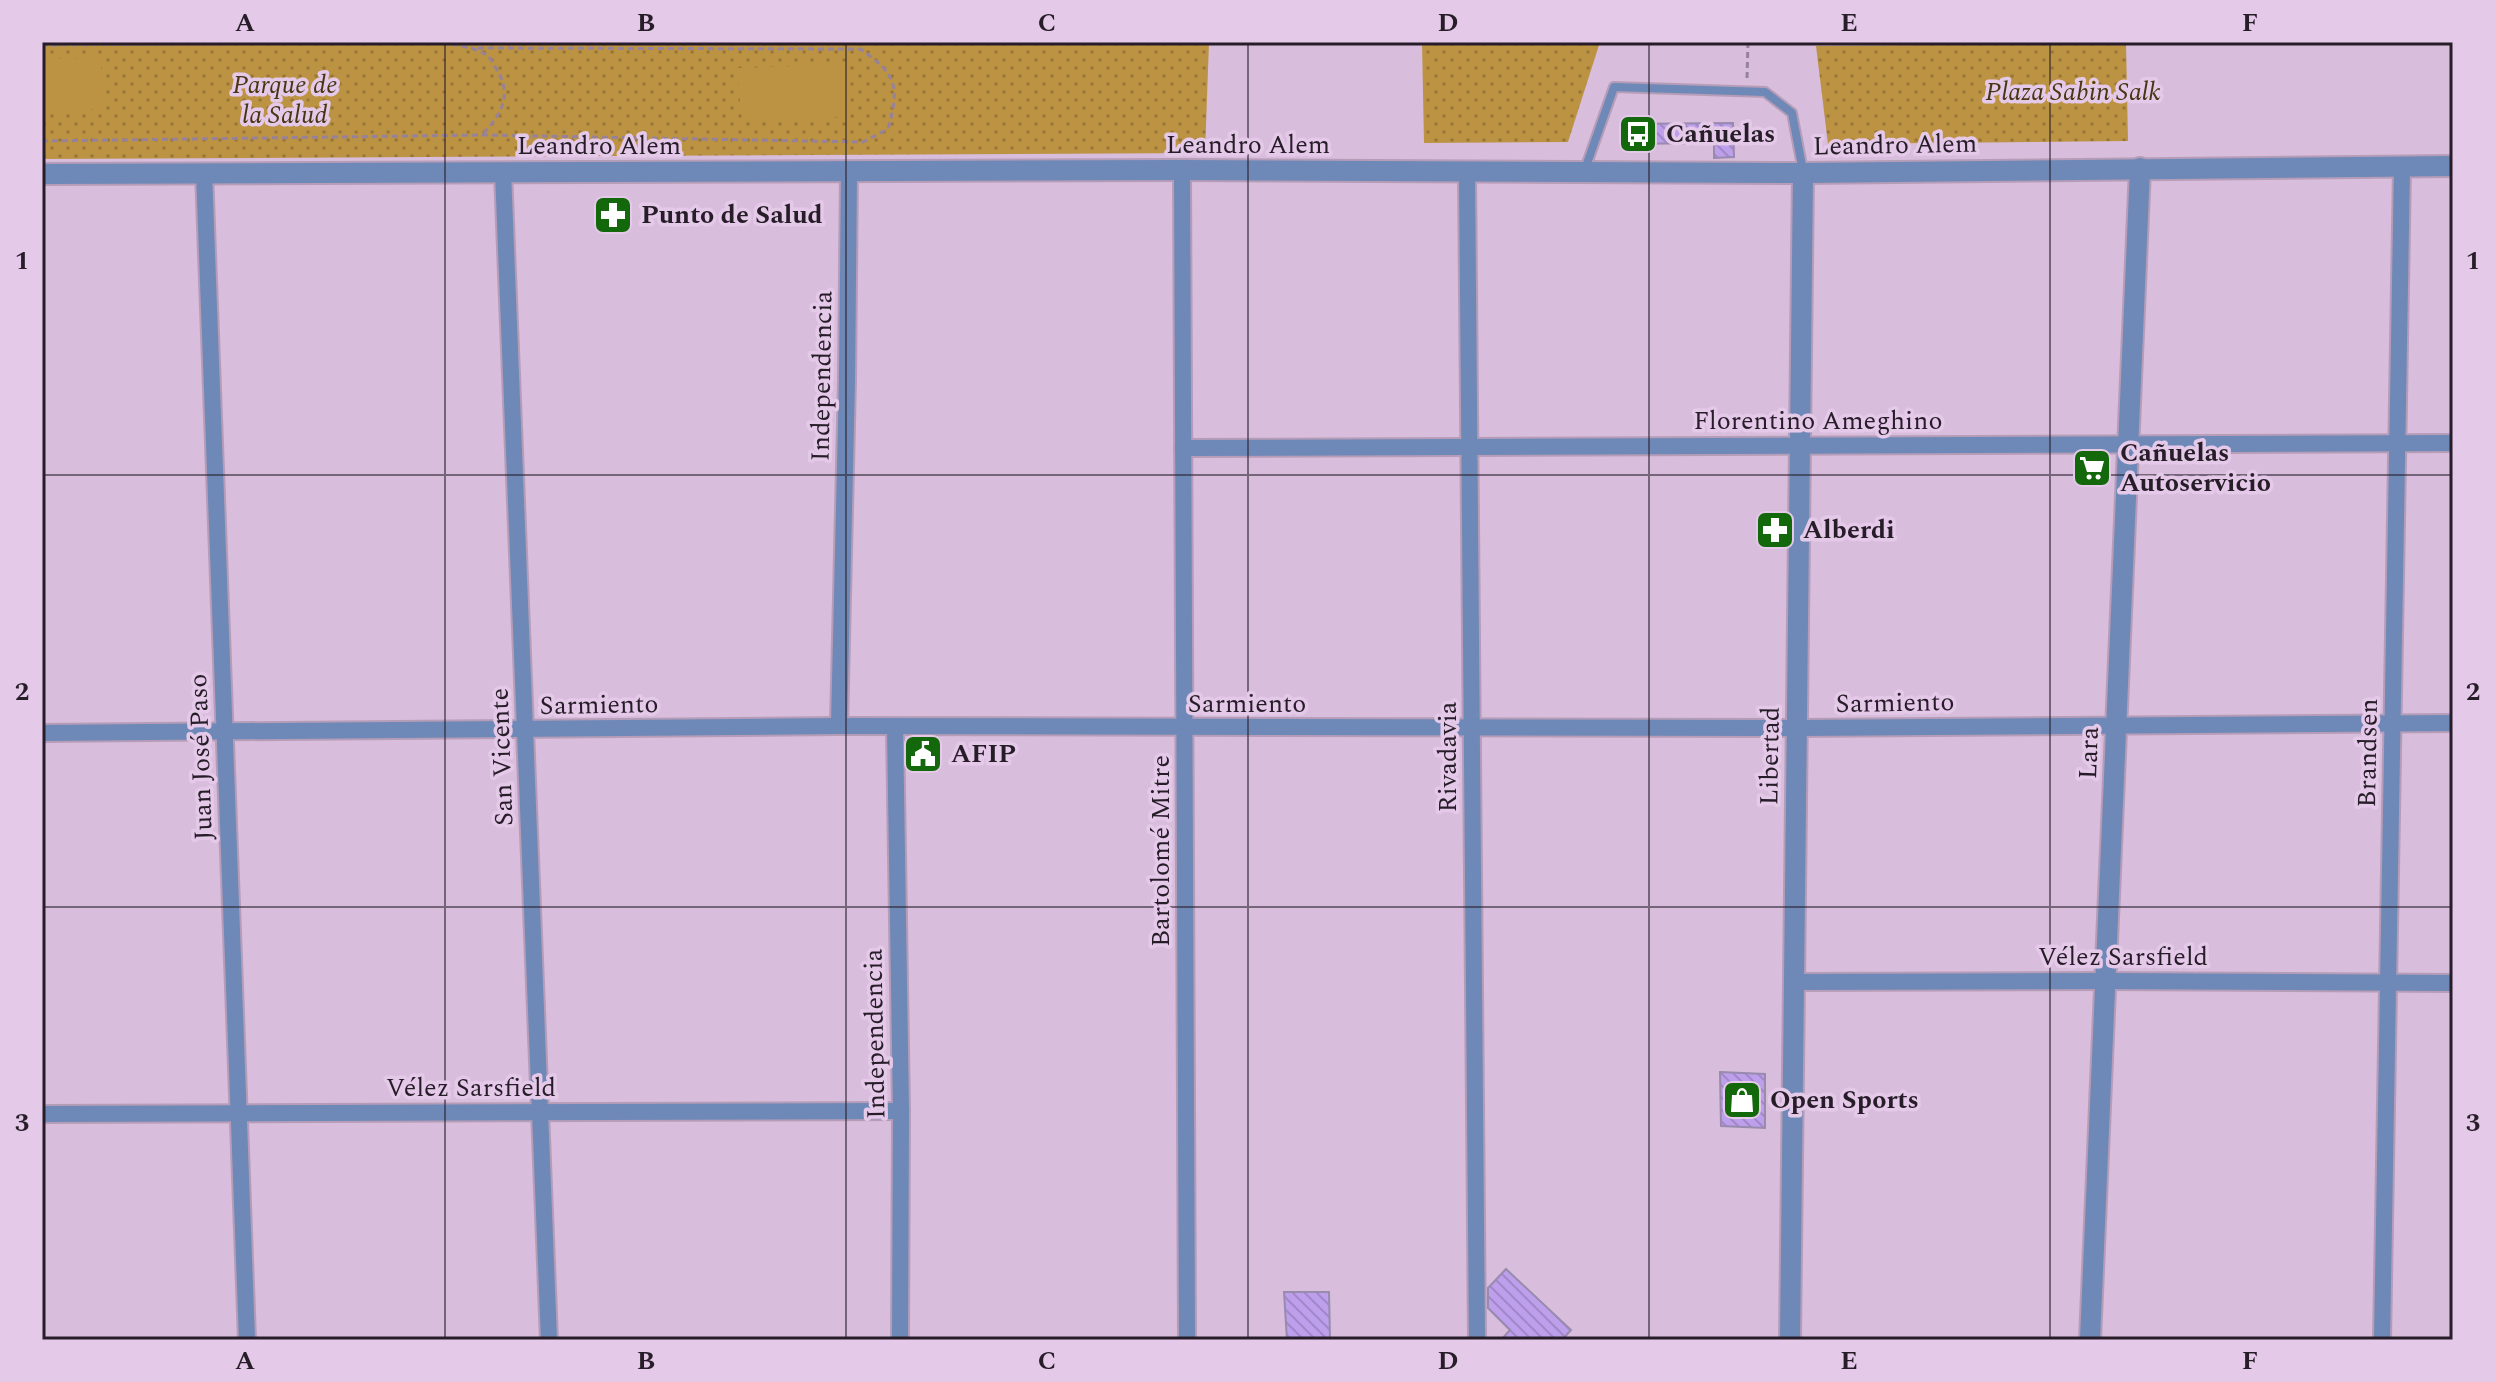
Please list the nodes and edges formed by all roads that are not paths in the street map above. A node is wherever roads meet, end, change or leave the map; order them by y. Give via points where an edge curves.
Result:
1 (2453, 166) edge
2 (2402, 167) junction
3 (2140, 168) junction
4 (1182, 170) junction
5 (849, 171) junction
6 (204, 172) junction
7 (503, 172) junction
8 (1467, 173) junction
9 (1584, 173) junction
10 (1803, 173) junction
11 (42, 174) edge
12 (2397, 443) junction
13 (2453, 443) edge
14 (2128, 444) junction
15 (1799, 446) junction
16 (1469, 447) junction
17 (1183, 448) junction
18 (2392, 723) junction
19 (2453, 723) edge
20 (2116, 725) junction
21 (839, 726) junction
22 (1472, 727) junction
23 (895, 728) junction
24 (1184, 728) junction
25 (1797, 728) junction
26 (525, 730) junction
27 (225, 732) junction
28 (42, 733) edge
29 (2105, 981) junction
30 (1793, 982) junction
31 (2388, 983) junction
32 (2453, 983) edge
33 (901, 1111) junction
34 (540, 1112) junction
35 (238, 1113) junction
36 (42, 1114) edge
37 (247, 1340) edge
38 (549, 1340) edge
39 (900, 1340) edge
40 (1187, 1340) edge
41 (1477, 1340) edge
42 (1790, 1340) edge
43 (2090, 1340) edge
44 (2382, 1340) edge

1 - 2 street, Leandro Alem
2 - 3 street, Leandro Alem
2 - 12 street, Brandsen
3 - 10 street, Leandro Alem
3 - 14 street, Lara
4 - 5 street, Leandro Alem
4 - 8 street, Leandro Alem
4 - 17 street, Bartolomé Mitre
5 - 7 street, Leandro Alem
5 - 21 street, Independencia
6 - 7 street, Leandro Alem
6 - 11 street, Leandro Alem
6 - 27 street, Juan José Paso
7 - 26 street, San Vicente
8 - 9 street, Leandro Alem
8 - 16 street, Rivadavia
9 - 10 street, Leandro Alem
9 - 10 lane via 1614,87 1765,92 1792,113
10 - 15 street, Libertad
12 - 13 street, Florentino Ameghino
12 - 14 street, Florentino Ameghino
12 - 18 street, Brandsen
14 - 15 street, Florentino Ameghino
14 - 20 street, Lara
15 - 16 street, Florentino Ameghino
15 - 25 street, Libertad
16 - 17 street, Florentino Ameghino
16 - 22 street, Rivadavia
17 - 24 street, Bartolomé Mitre
18 - 19 street, Sarmiento
18 - 20 street, Sarmiento
18 - 31 street, Brandsen
20 - 25 street, Sarmiento
20 - 29 street, Lara
21 - 23 street, Sarmiento
21 - 26 street, Sarmiento
22 - 24 street, Sarmiento
22 - 25 street, Sarmiento
22 - 41 street, Rivadavia
23 - 24 street, Sarmiento
23 - 33 street, Independencia
24 - 40 street, Bartolomé Mitre
25 - 30 street, Libertad
26 - 27 street, Sarmiento
26 - 34 street, San Vicente
27 - 28 street, Sarmiento
27 - 35 street, Juan José Paso
29 - 30 street, Vélez Sarsfield
29 - 31 street, Vélez Sarsfield
29 - 43 street, Lara
30 - 42 street, Libertad
31 - 32 street, Vélez Sarsfield
31 - 44 street, Brandsen
33 - 34 street, Vélez Sarsfield
33 - 39 street, Independencia
34 - 35 street, Vélez Sarsfield
34 - 38 street, San Vicente
35 - 36 street, Vélez Sarsfield
35 - 37 street, Juan José Paso

